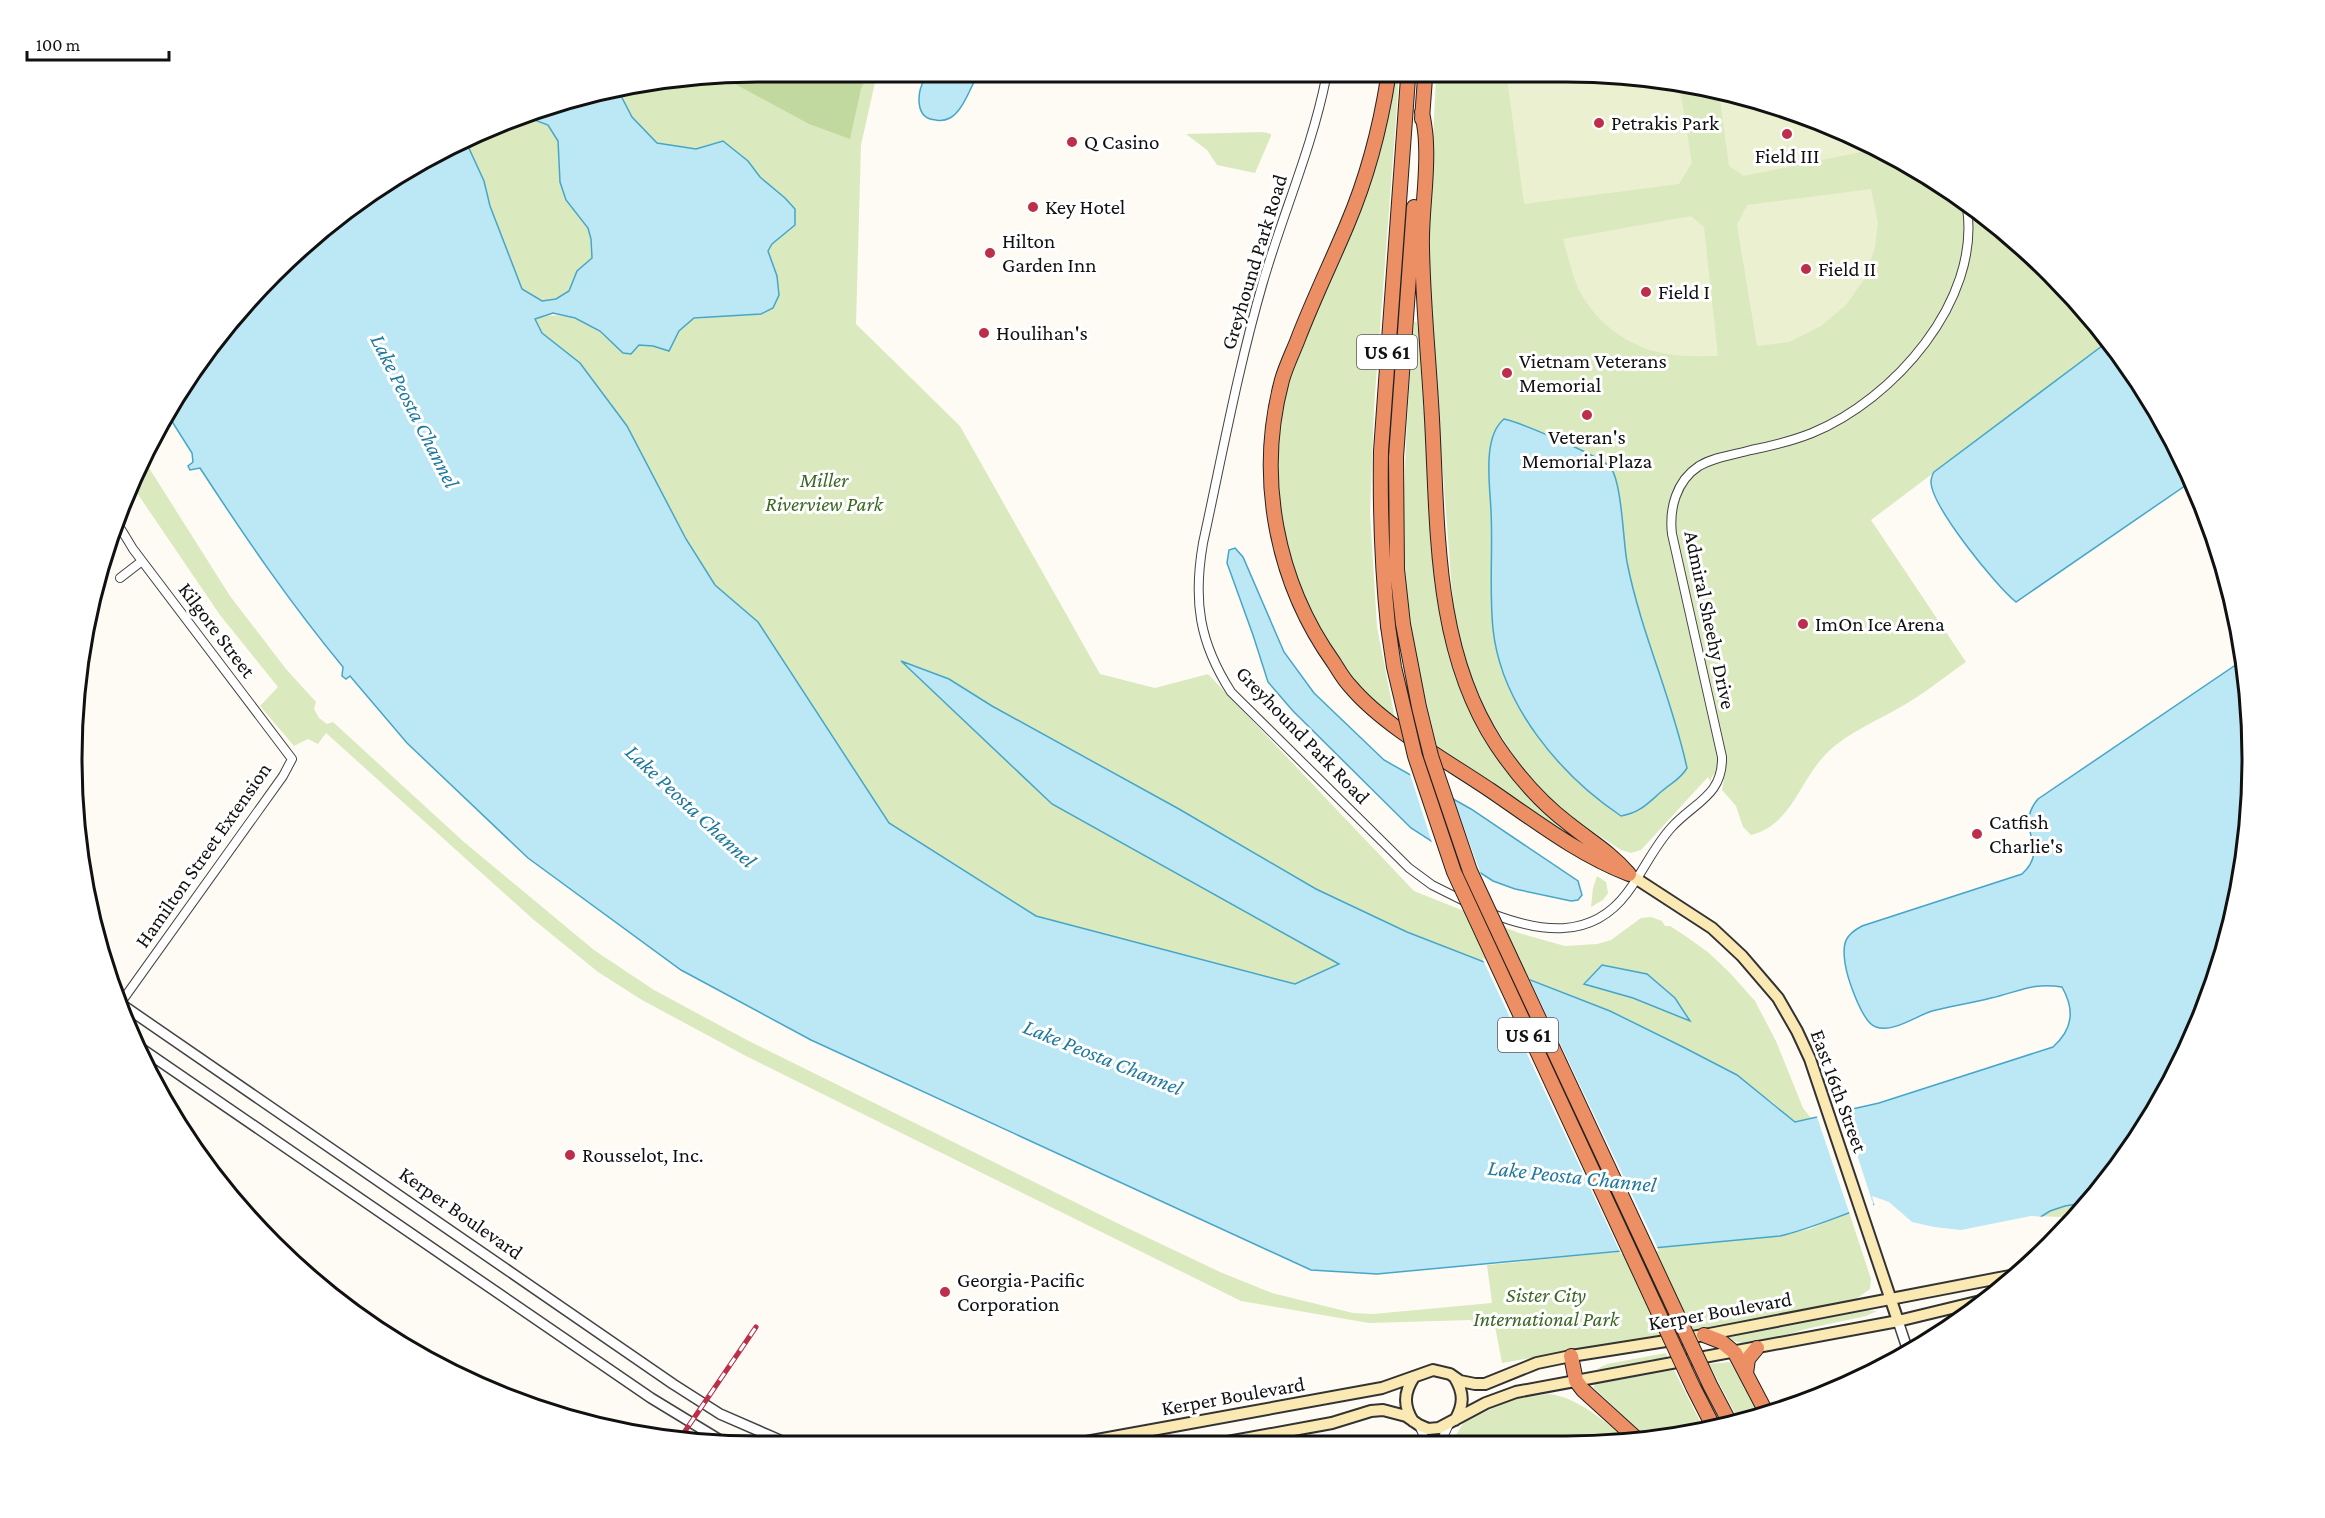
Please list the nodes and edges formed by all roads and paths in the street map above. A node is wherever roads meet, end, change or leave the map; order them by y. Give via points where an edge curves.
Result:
1 (1325, 82) edge
2 (1387, 82) edge
3 (1408, 82) edge
4 (1425, 82) edge
5 (1422, 112) junction
6 (1968, 215) edge
7 (122, 531) edge
8 (142, 561) junction
9 (120, 578) dead end
10 (292, 759) joint
11 (1633, 876) junction
12 (126, 996) edge
13 (131, 1011) edge
14 (151, 1055) edge
15 (2000, 1278) edge
16 (1891, 1299) junction
17 (1965, 1305) edge
18 (1898, 1321) junction
19 (1704, 1335) junction
20 (1906, 1344) edge
21 (1757, 1348) junction
22 (1735, 1353) junction
23 (1570, 1356) junction
24 (1746, 1373) junction
25 (1414, 1377) junction
26 (1455, 1378) junction
27 (1576, 1381) junction
28 (1763, 1406) edge
29 (1726, 1416) edge
30 (1710, 1420) edge
31 (1452, 1422) junction
32 (1416, 1423) junction
33 (1630, 1432) edge
34 (709, 1433) edge
35 (771, 1436) edge
36 (1120, 1436) edge
37 (1260, 1436) edge
38 (1423, 1436) edge
39 (1444, 1436) edge

1 - 11 street, Greyhound Park Road via 1318,119 1246,344 1203,543 1197,589 1207,647 1222,678 1249,710 1383,844 1432,885 1502,917 1556,929 1579,926 1603,916 1620,902
2 - 11 highway via 1366,176 1282,379 1271,467 1272,497 1286,569 1323,649 1351,687 1386,720 1553,832 1607,866
3 - 30 highway, US 61, bridge via 1381,451 1383,571 1394,667 1415,756 1454,872
4 - 5 highway, US 61
5 - 11 highway via 1426,144 1424,311 1440,547 1452,640 1474,704 1509,762 1546,805
5 - 29 highway, US 61, bridge via 1396,457 1397,569 1419,707 1431,756 1470,871
6 - 11 street, Admiral Sheehy Drive via 1966,250 1951,297 1932,333 1896,378 1851,413 1812,432 1700,465 1678,490 1672,534 1721,752 1721,770 1712,793 1672,827
7 - 8 street, Kilgore Street
8 - 9 street
8 - 10 street, Kilgore Street
10 - 12 street, Hamilton Street Extension
11 - 16 main road, East 16th Street via 1712,928 1778,998 1797,1031 1823,1096
13 - 35 street, Kerper Boulevard via 673,1384 720,1414
14 - 34 street via 642,1392
15 - 16 main road, Kerper Boulevard
16 - 18 main road, East 16th Street
16 - 19 main road, Kerper Boulevard
17 - 18 main road, Kerper Boulevard
18 - 20 street, East 16th Street
18 - 21 main road, Kerper Boulevard
19 - 22 highway
19 - 23 main road, Kerper Boulevard
21 - 22 main road, Kerper Boulevard
21 - 24 highway via 1748,1359
22 - 24 highway
22 - 27 main road, Kerper Boulevard
23 - 26 main road, Kerper Boulevard via 1537,1363 1485,1384
23 - 27 highway
24 - 28 highway
25 - 26 main road, Kerper Boulevard via 1433,1370
25 - 32 main road via 1406,1400
25 - 36 main road, Kerper Boulevard via 1382,1389
26 - 31 main road via 1463,1397
27 - 31 main road, Kerper Boulevard via 1500,1397
27 - 33 highway
31 - 32 main road, Kerper Boulevard via 1434,1429
31 - 39 street
32 - 37 main road, Kerper Boulevard via 1399,1413 1371,1411 1332,1423
32 - 38 street

